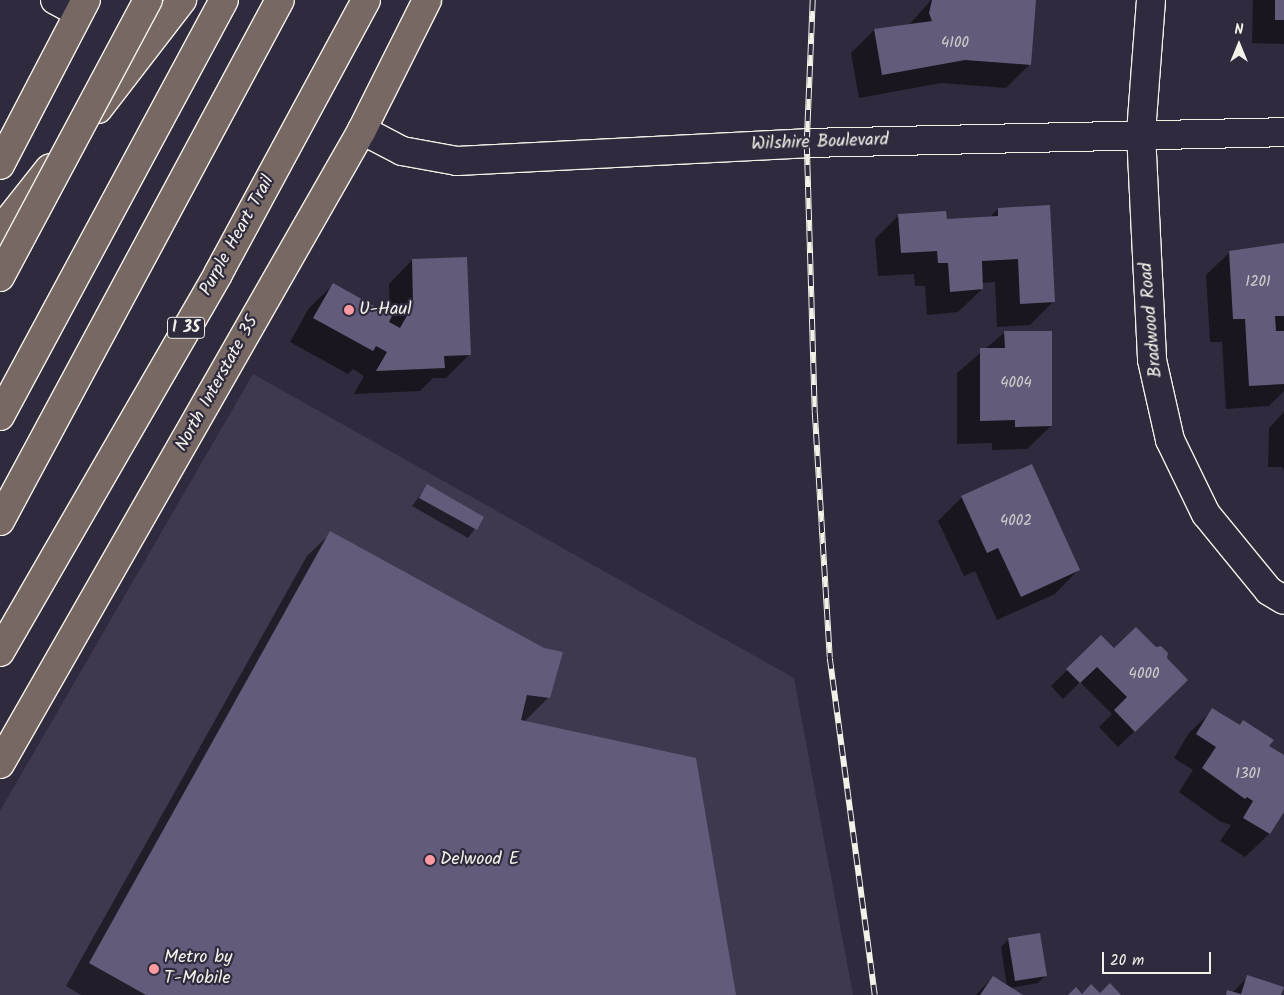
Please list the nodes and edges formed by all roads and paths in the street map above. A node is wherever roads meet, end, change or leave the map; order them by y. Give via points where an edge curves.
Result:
1 (55, 0) edge
2 (148, 0) edge
3 (182, 0) edge
4 (224, 0) edge
5 (280, 0) edge
6 (366, 0) edge
7 (427, 0) edge
8 (1151, 0) edge
9 (83, 7) edge
10 (362, 130) junction
11 (1284, 132) edge
12 (1142, 133) junction
13 (0, 166) edge
14 (0, 231) edge
15 (0, 277) edge
16 (0, 416) edge
17 (0, 521) edge
18 (1284, 600) edge
19 (0, 652) edge
20 (0, 764) edge

1 - 9 street
2 - 15 main road, bridge
3 - 14 main road
4 - 16 main road
5 - 17 main road
6 - 19 main road, Purple Heart Trail / I 35 via 218,274
7 - 10 main road, North Interstate 35
8 - 12 street, Bradwood Road
9 - 13 main road
10 - 12 street, Wilshire Boulevard via 402,151 457,161 714,146
10 - 20 main road, North Interstate 35
11 - 12 street, Wilshire Boulevard
12 - 18 street, Bradwood Road via 1152,360 1170,440 1206,514 1269,591

